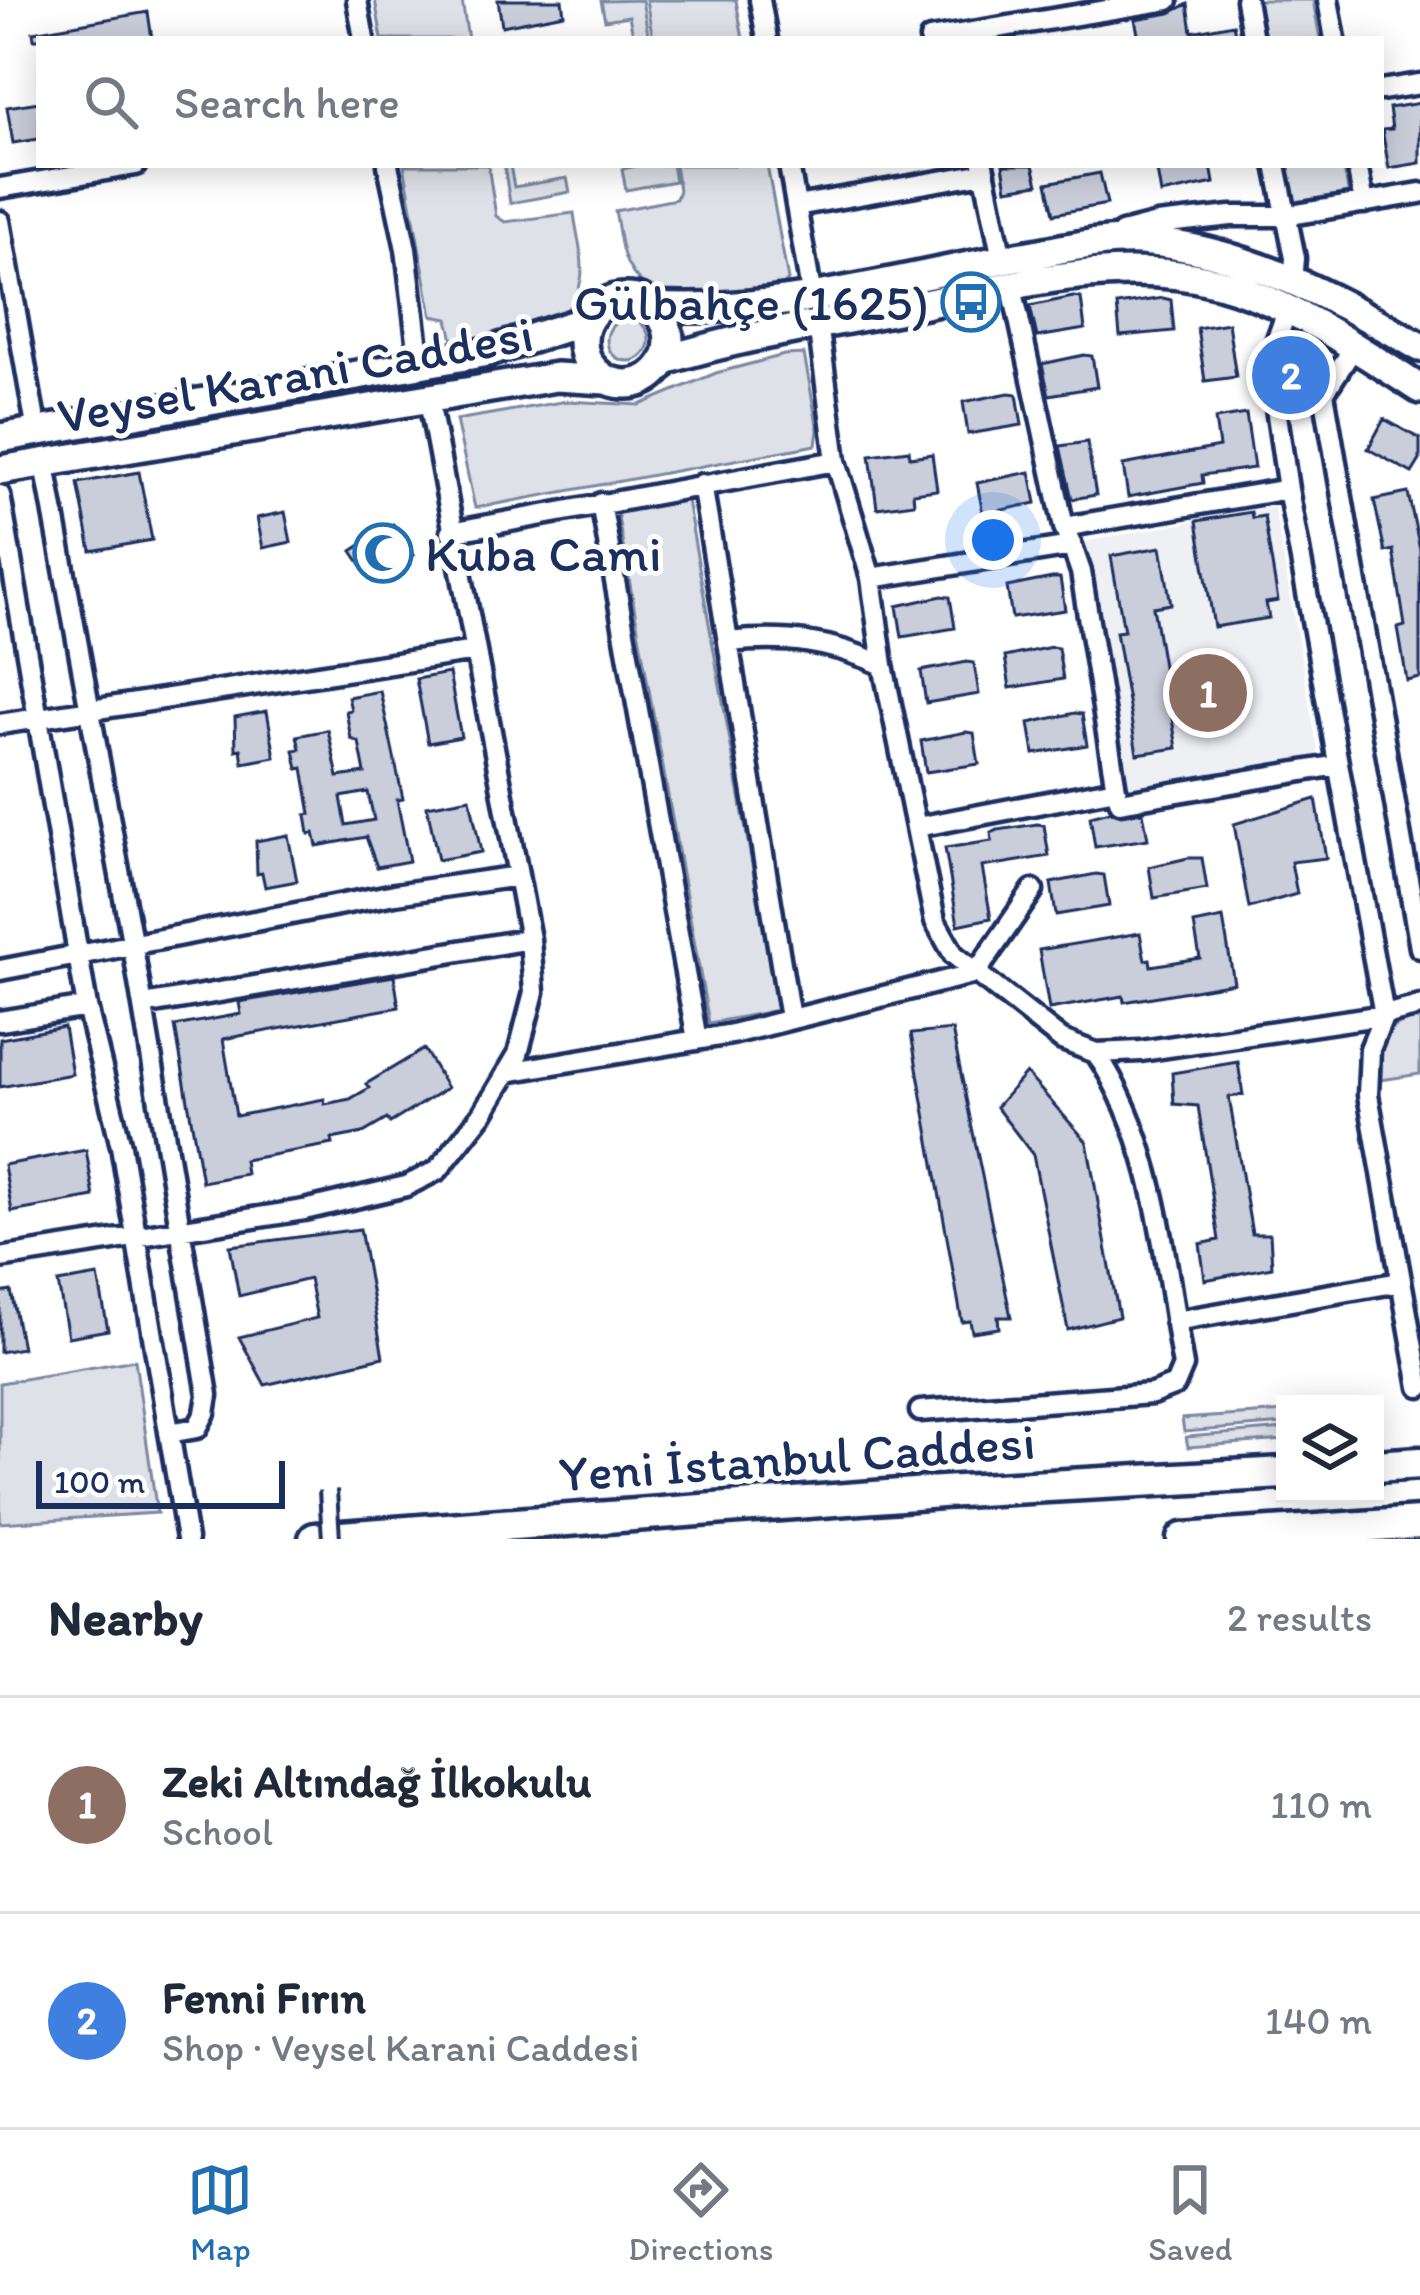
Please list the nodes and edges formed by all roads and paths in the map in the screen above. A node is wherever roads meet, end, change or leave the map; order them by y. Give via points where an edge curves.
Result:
1 (357, 0) edge
2 (760, 0) edge
3 (1168, 0) edge
4 (1246, 0) edge
5 (1328, 0) edge
6 (1050, 10) edge
7 (363, 36) edge
8 (766, 36) edge
9 (963, 36) edge
10 (1252, 36) edge
11 (1334, 36) edge
12 (1420, 84) edge
13 (1384, 90) edge
14 (118, 168) edge
15 (389, 168) edge
16 (790, 168) edge
17 (1277, 168) edge
18 (1358, 168) edge
19 (984, 169) edge
20 (0, 188) edge
21 (1420, 194) edge
22 (1364, 202) junction
23 (796, 206) junction
24 (1285, 216) junction
25 (0, 221) edge
26 (1071, 248) junction
27 (1002, 260) junction
28 (1293, 282) junction
29 (1012, 287) junction
30 (652, 307) junction
31 (815, 310) junction
32 (1287, 311) junction
33 (588, 320) junction
34 (1354, 346) junction
35 (1420, 347) edge
36 (664, 360) junction
37 (420, 364) junction
38 (606, 380) junction
39 (1420, 388) edge
40 (1274, 392) junction
41 (1324, 393) junction
42 (429, 401) junction
43 (38, 432) junction
44 (0, 438) edge
45 (836, 461) junction
46 (45, 465) junction
47 (0, 470) edge
48 (702, 484) junction
49 (1288, 489) junction
50 (0, 495) edge
51 (601, 503) junction
52 (451, 532) junction
53 (1068, 536) junction
54 (871, 578) junction
55 (728, 642) junction
56 (475, 651) junction
57 (884, 665) junction
58 (87, 708) junction
59 (38, 717) junction
60 (0, 724) edge
61 (1337, 764) junction
62 (1116, 789) junction
63 (917, 827) junction
64 (518, 876) junction
65 (1033, 890) dead end
66 (530, 939) junction
67 (133, 947) junction
68 (1420, 948) edge
69 (78, 956) junction
70 (0, 970) edge
71 (976, 973) junction
72 (143, 1005) junction
73 (1420, 1006) edge
74 (87, 1007) junction
75 (1384, 1015) junction
76 (790, 1018) junction
77 (0, 1021) edge
78 (697, 1040) junction
79 (1096, 1053) junction
80 (507, 1072) junction
81 (180, 1229) junction
82 (136, 1236) junction
83 (0, 1258) edge
84 (1400, 1282) junction
85 (1175, 1321) junction
86 (1417, 1361) edge
87 (1420, 1387) edge
88 (920, 1412) dead end
89 (170, 1433) junction
90 (1420, 1463) edge
91 (1384, 1465) edge
92 (1276, 1473) edge
93 (328, 1490) dead end
94 (1420, 1522) edge
95 (187, 1539) edge
96 (315, 1539) edge
97 (331, 1539) edge
98 (1183, 1539) edge

1 - 7 street
2 - 8 street
3 - 6 street
4 - 10 street
5 - 11 street
6 - 9 street
12 - 13 street
14 - 20 street
15 - 37 street
16 - 23 street
17 - 24 street
18 - 22 street
19 - 23 street
19 - 27 street
21 - 22 street
22 - 24 street
23 - 31 street
24 - 26 street via 1157,224
24 - 28 street
25 - 43 street
26 - 27 main road
26 - 28 main road via 1137,241 1201,250
27 - 31 main road
28 - 35 main road
29 - 31 main road
29 - 32 main road via 1154,272 1220,283
29 - 53 street
30 - 31 main road
30 - 33 main road via 610,301
30 - 36 main road via 668,332
31 - 36 main road
31 - 45 street
32 - 34 main road
32 - 40 street via 1269,362
33 - 37 main road, Veysel Karani Caddesi
33 - 38 main road via 587,361
34 - 39 main road
34 - 41 street
36 - 38 main road via 633,384
37 - 43 main road, Veysel Karani Caddesi
38 - 42 main road, Veysel Karani Caddesi via 556,377
40 - 41 street
40 - 49 street
41 - 68 street
42 - 46 main road, Veysel Karani Caddesi
42 - 52 street
43 - 44 main road, Veysel Karani Caddesi
45 - 48 street
45 - 54 street
46 - 47 main road, Veysel Karani Caddesi
46 - 58 street
48 - 51 street
48 - 55 street
49 - 53 street
49 - 61 street
50 - 59 street
51 - 52 street
51 - 78 street
52 - 56 street
53 - 54 street
53 - 62 street via 1081,572
54 - 57 street
55 - 57 street via 781,636
55 - 76 street
56 - 58 street
56 - 64 street
57 - 63 street
58 - 59 street
58 - 67 street
59 - 60 street
59 - 69 street
61 - 62 street via 1120,802
61 - 75 street
62 - 63 street
63 - 71 street via 934,921
64 - 66 street
64 - 67 street
65 - 71 street
66 - 72 street
66 - 80 street via 534,992
67 - 69 street
67 - 72 street
69 - 70 street
69 - 74 street
71 - 76 street
71 - 79 street via 1062,1040
72 - 81 street
73 - 75 street
74 - 77 street
74 - 82 street
75 - 79 street
75 - 84 street via 1370,1048 1368,1095
76 - 78 street
78 - 80 street
79 - 85 street via 1120,1089 1147,1164
80 - 81 street via 438,1170 406,1186
81 - 82 street
81 - 89 street via 208,1395 197,1428
82 - 83 street
82 - 89 street
84 - 85 street
84 - 86 street
85 - 88 street via 1183,1366 1175,1384 1152,1394
86 - 87 street
89 - 95 street
90 - 91 highway
92 - 96 highway, Yeni İstanbul Caddesi
93 - 97 street, bridge
94 - 98 highway

